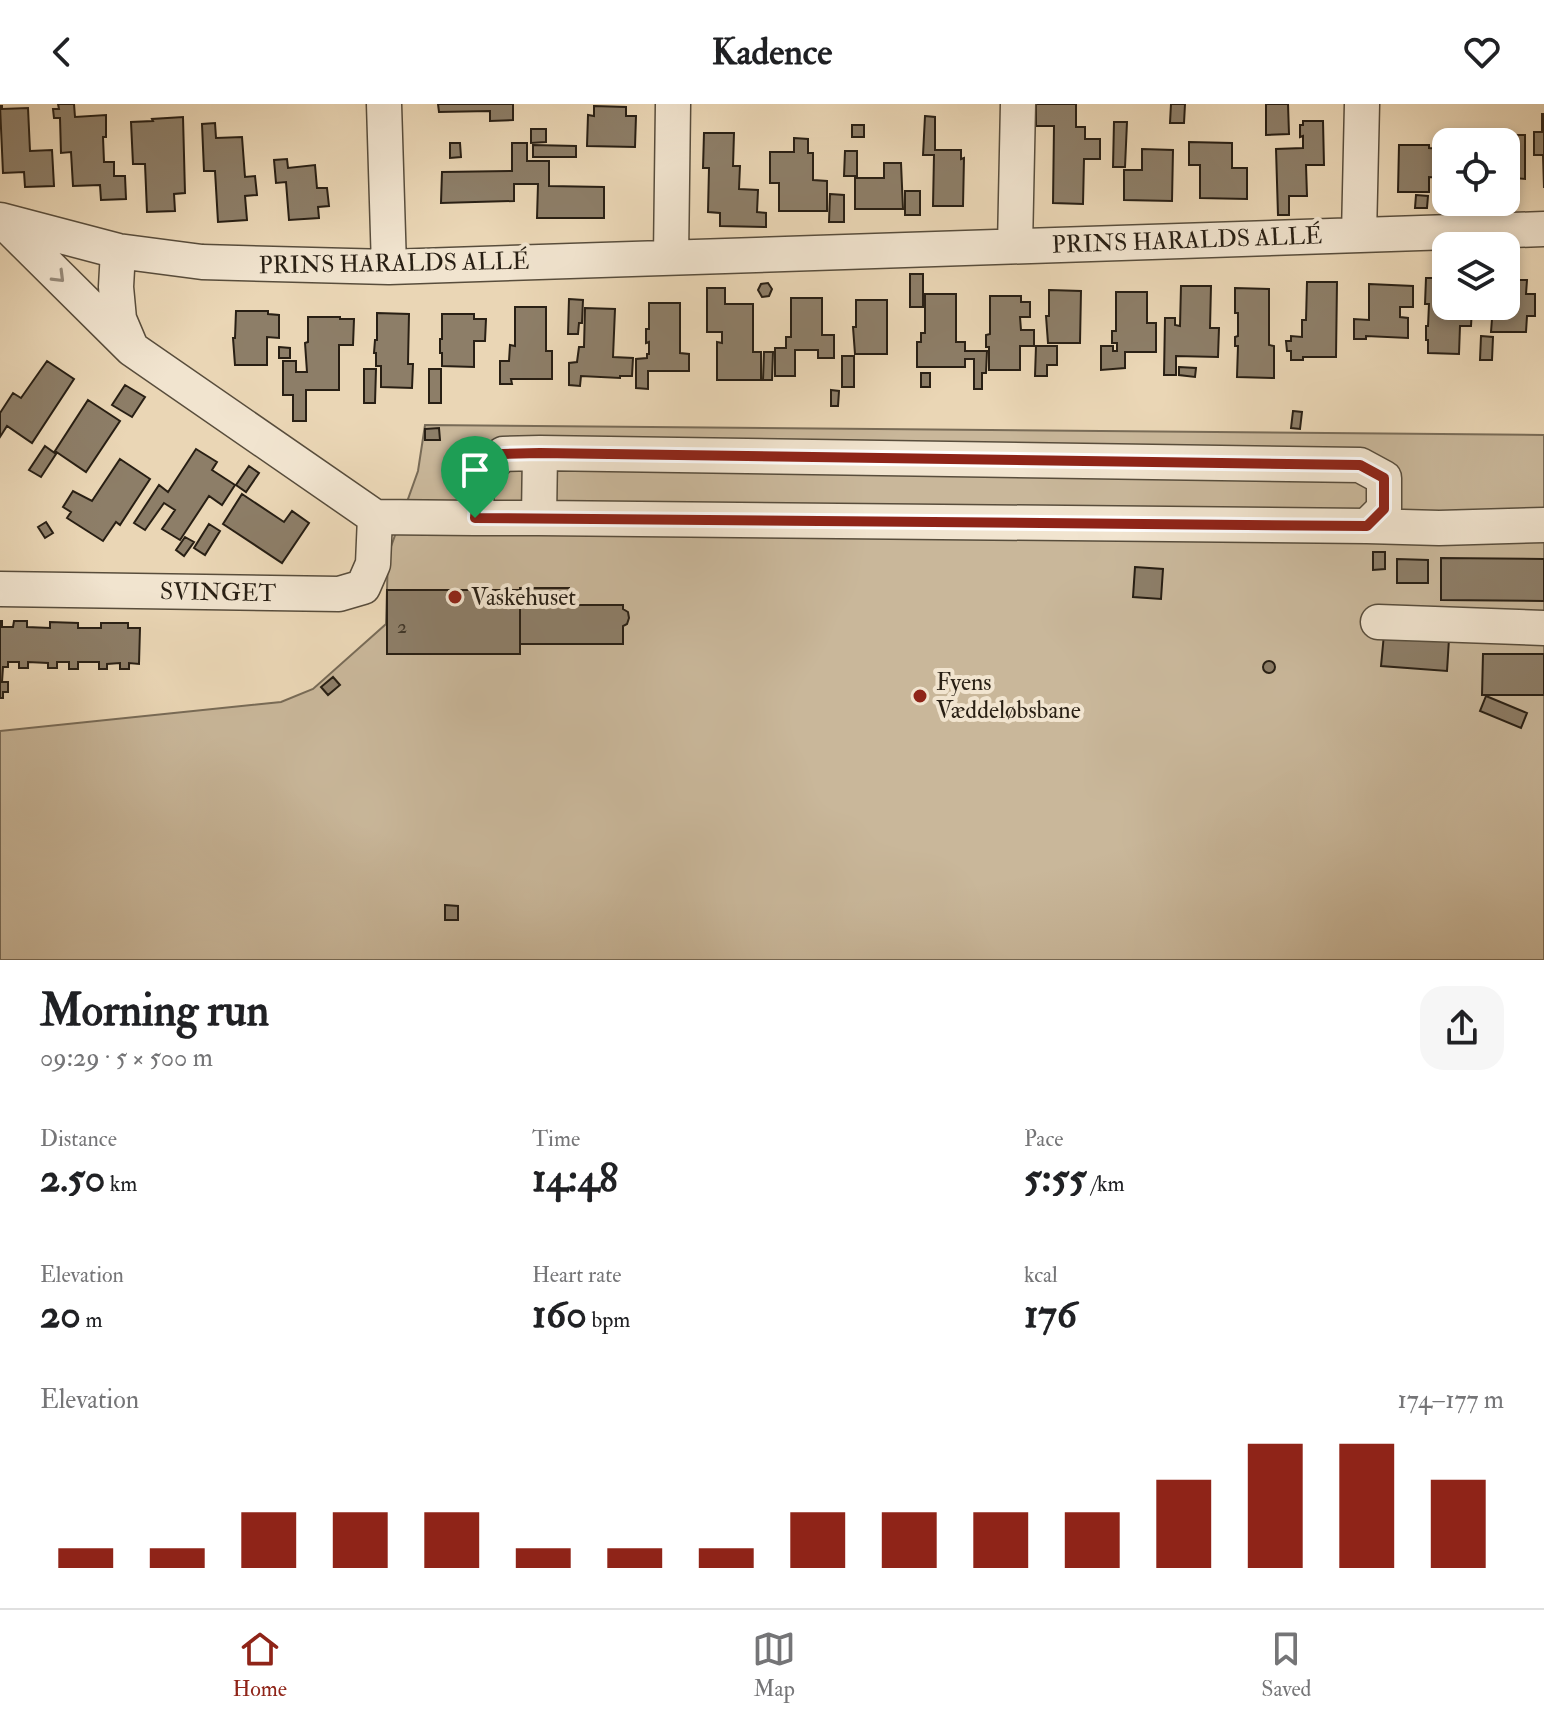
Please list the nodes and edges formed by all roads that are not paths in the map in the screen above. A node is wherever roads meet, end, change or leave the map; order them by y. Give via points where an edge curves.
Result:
1 (384, 104) edge
2 (673, 104) edge
3 (1018, 104) edge
4 (1362, 104) edge
5 (2, 221) edge
6 (1544, 229) edge
7 (1359, 235) junction
8 (1015, 246) junction
9 (118, 251) junction
10 (671, 257) junction
11 (389, 267) junction
12 (132, 349) junction
13 (540, 453) junction
14 (375, 517) junction
15 (475, 518) junction
16 (539, 518) junction
17 (1544, 525) edge
18 (1367, 526) junction
19 (0, 589) edge
20 (1378, 622) dead end
21 (1544, 628) edge

1 - 11 street
2 - 10 street
3 - 8 street, PRINS HARALDS ALLÉ
4 - 7 street
5 - 9 street, PRINS HARALDS ALLÉ
5 -> 12 street, PRINS HARALDS ALLÉ
6 - 7 street, PRINS HARALDS ALLÉ
7 - 8 street, PRINS HARALDS ALLÉ
8 - 10 street, PRINS HARALDS ALLÉ
9 - 11 street, PRINS HARALDS ALLÉ via 235,264
9 - 12 street via 119,319
10 - 11 street, PRINS HARALDS ALLÉ
12 - 14 street, PRINS HARALDS ALLÉ
13 - 15 street via 503,454 478,476
13 - 16 street
13 - 18 street via 1360,465 1384,478 1384,509
14 - 15 street
14 - 19 street, SVINGET via 373,564 363,587 339,594
15 - 16 street
16 - 18 street
17 - 18 street
20 - 21 street

